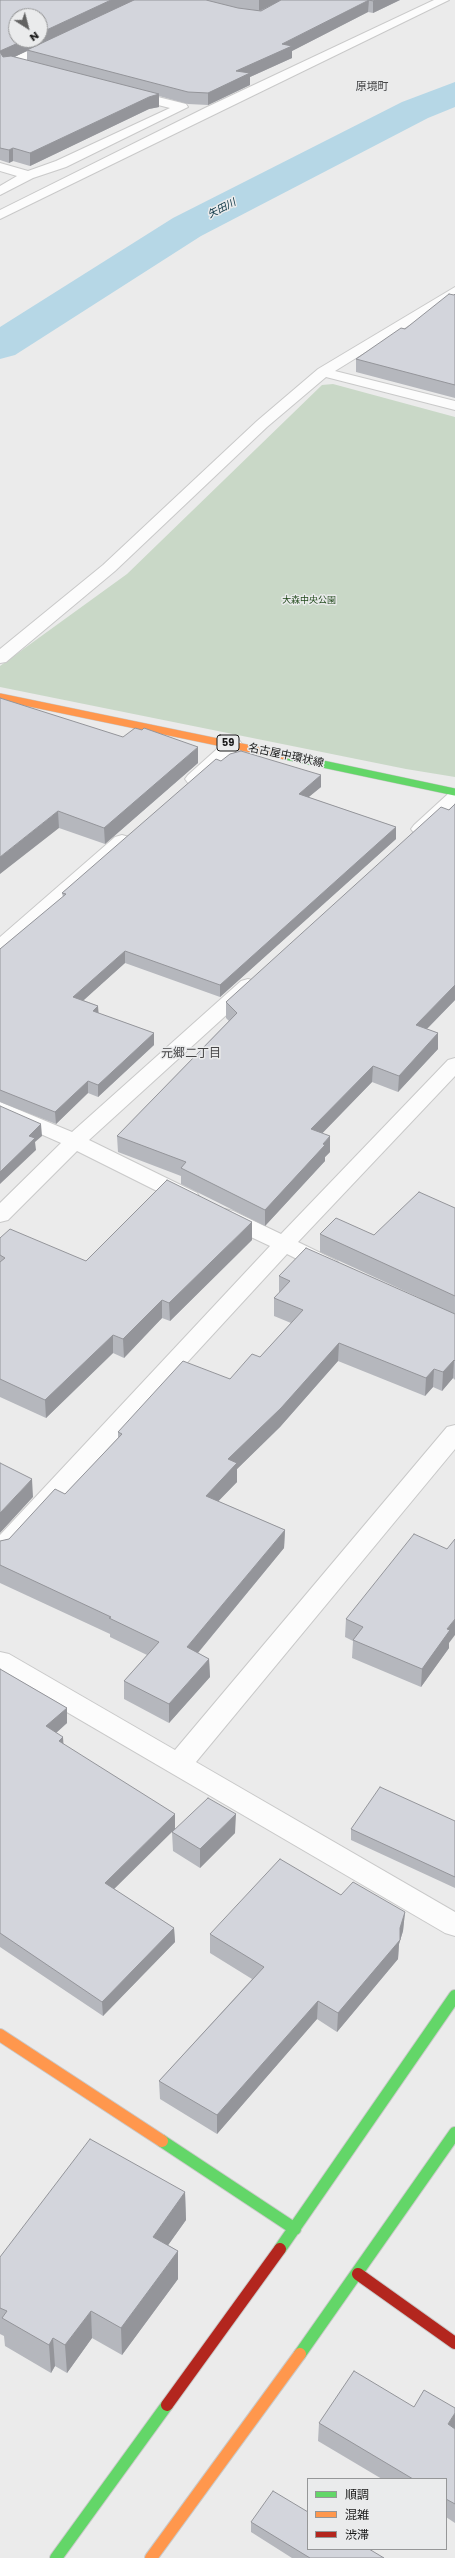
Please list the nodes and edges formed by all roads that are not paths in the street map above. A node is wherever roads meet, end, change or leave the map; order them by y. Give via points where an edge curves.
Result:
1 (443, 0) edge
2 (66, 38) edge
3 (5, 65) edge
4 (33, 68) edge
5 (115, 90) edge
6 (0, 167) edge
7 (28, 175) junction
8 (0, 191) edge
9 (0, 215) edge
10 (455, 291) edge
11 (323, 372) junction
12 (455, 406) edge
13 (0, 658) edge
14 (0, 697) edge
15 (234, 744) junction
16 (180, 791) edge
17 (455, 792) edge
18 (455, 797) edge
19 (138, 827) edge
20 (408, 840) edge
21 (0, 947) edge
22 (262, 972) edge
23 (455, 1064) edge
24 (0, 1108) edge
25 (75, 1142) junction
26 (0, 1215) edge
27 (283, 1244) junction
28 (347, 1275) edge
29 (455, 1433) edge
30 (0, 1550) edge
31 (0, 1661) edge
32 (179, 1764) junction
33 (455, 1925) edge
34 (455, 1996) edge
35 (0, 2035) edge
36 (455, 2133) edge
37 (295, 2229) junction
38 (358, 2274) junction
39 (455, 2343) edge
40 (56, 2558) edge
41 (151, 2558) edge

1 - 9 street via 209,111
2 - 3 street
3 - 4 street
5 - 7 street via 182,107 61,164
6 - 7 street
7 - 8 street
10 - 11 street
11 - 12 street
11 - 13 street via 262,424 109,568
14 - 15 street, 名古屋中環状線 / 59
15 - 16 street
15 - 17 street, 名古屋中環状線 / 59
18 - 20 street
19 - 21 street
22 - 25 street
23 - 27 street
24 - 25 street
25 - 26 street
25 - 27 street
27 - 28 street
27 - 30 street
29 - 32 street
31 - 32 street
32 - 33 street
34 - 37 street
35 - 37 street
36 - 38 street
37 - 40 street
38 - 39 street
38 - 41 street

